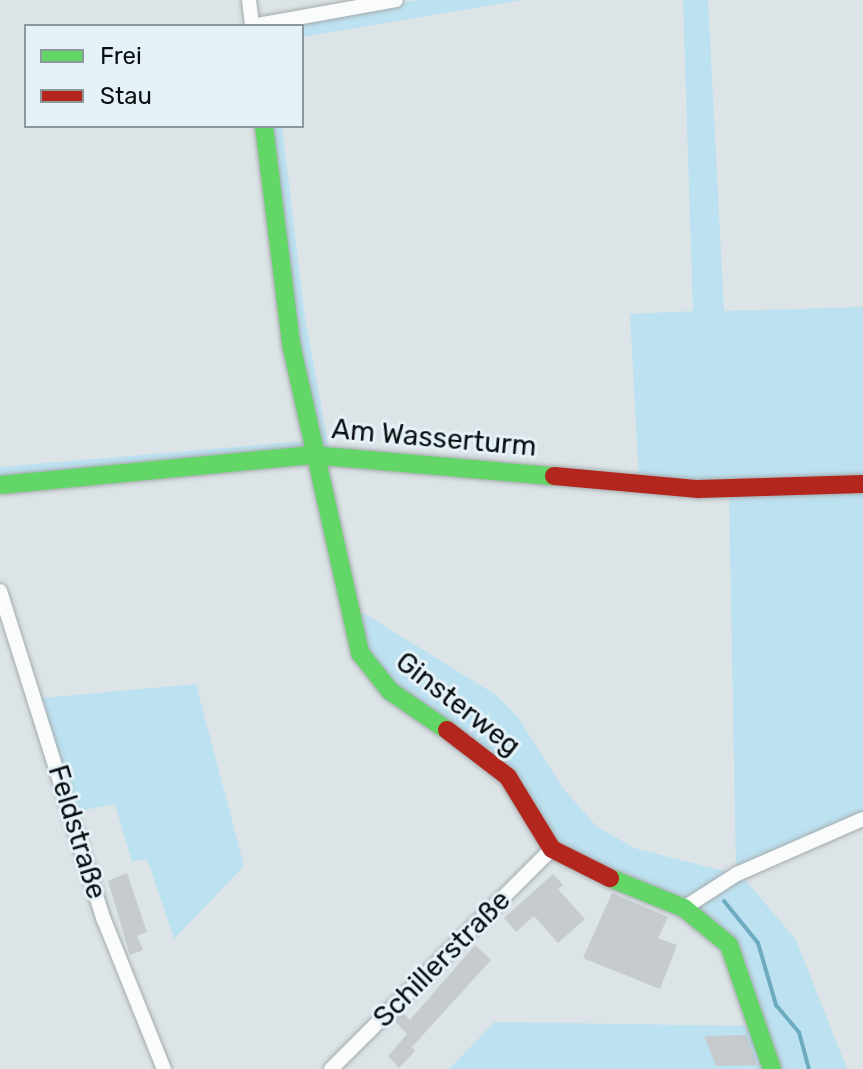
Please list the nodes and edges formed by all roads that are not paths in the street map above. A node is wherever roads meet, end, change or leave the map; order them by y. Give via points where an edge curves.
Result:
1 (249, 0) edge
2 (396, 0) edge
3 (252, 24) edge
4 (263, 24) edge
5 (264, 128) edge
6 (312, 455) junction
7 (863, 484) edge
8 (0, 485) edge
9 (0, 591) edge
10 (863, 819) edge
11 (552, 849) junction
12 (684, 908) junction
13 (164, 1069) edge
14 (331, 1069) edge
15 (772, 1069) edge

1 - 3 street
2 - 4 street
5 - 6 street, Ginsterweg via 291,344
6 - 7 street, Am Wasserturm via 698,489
6 - 8 street, Am Wasserturm
6 - 11 street, Ginsterweg via 360,653 372,674 489,758 508,777
9 - 13 street, Feldstraße via 99,906
10 - 12 street via 737,874
11 - 12 street via 657,901
11 - 14 street, Schillerstraße
12 - 15 street via 729,945

